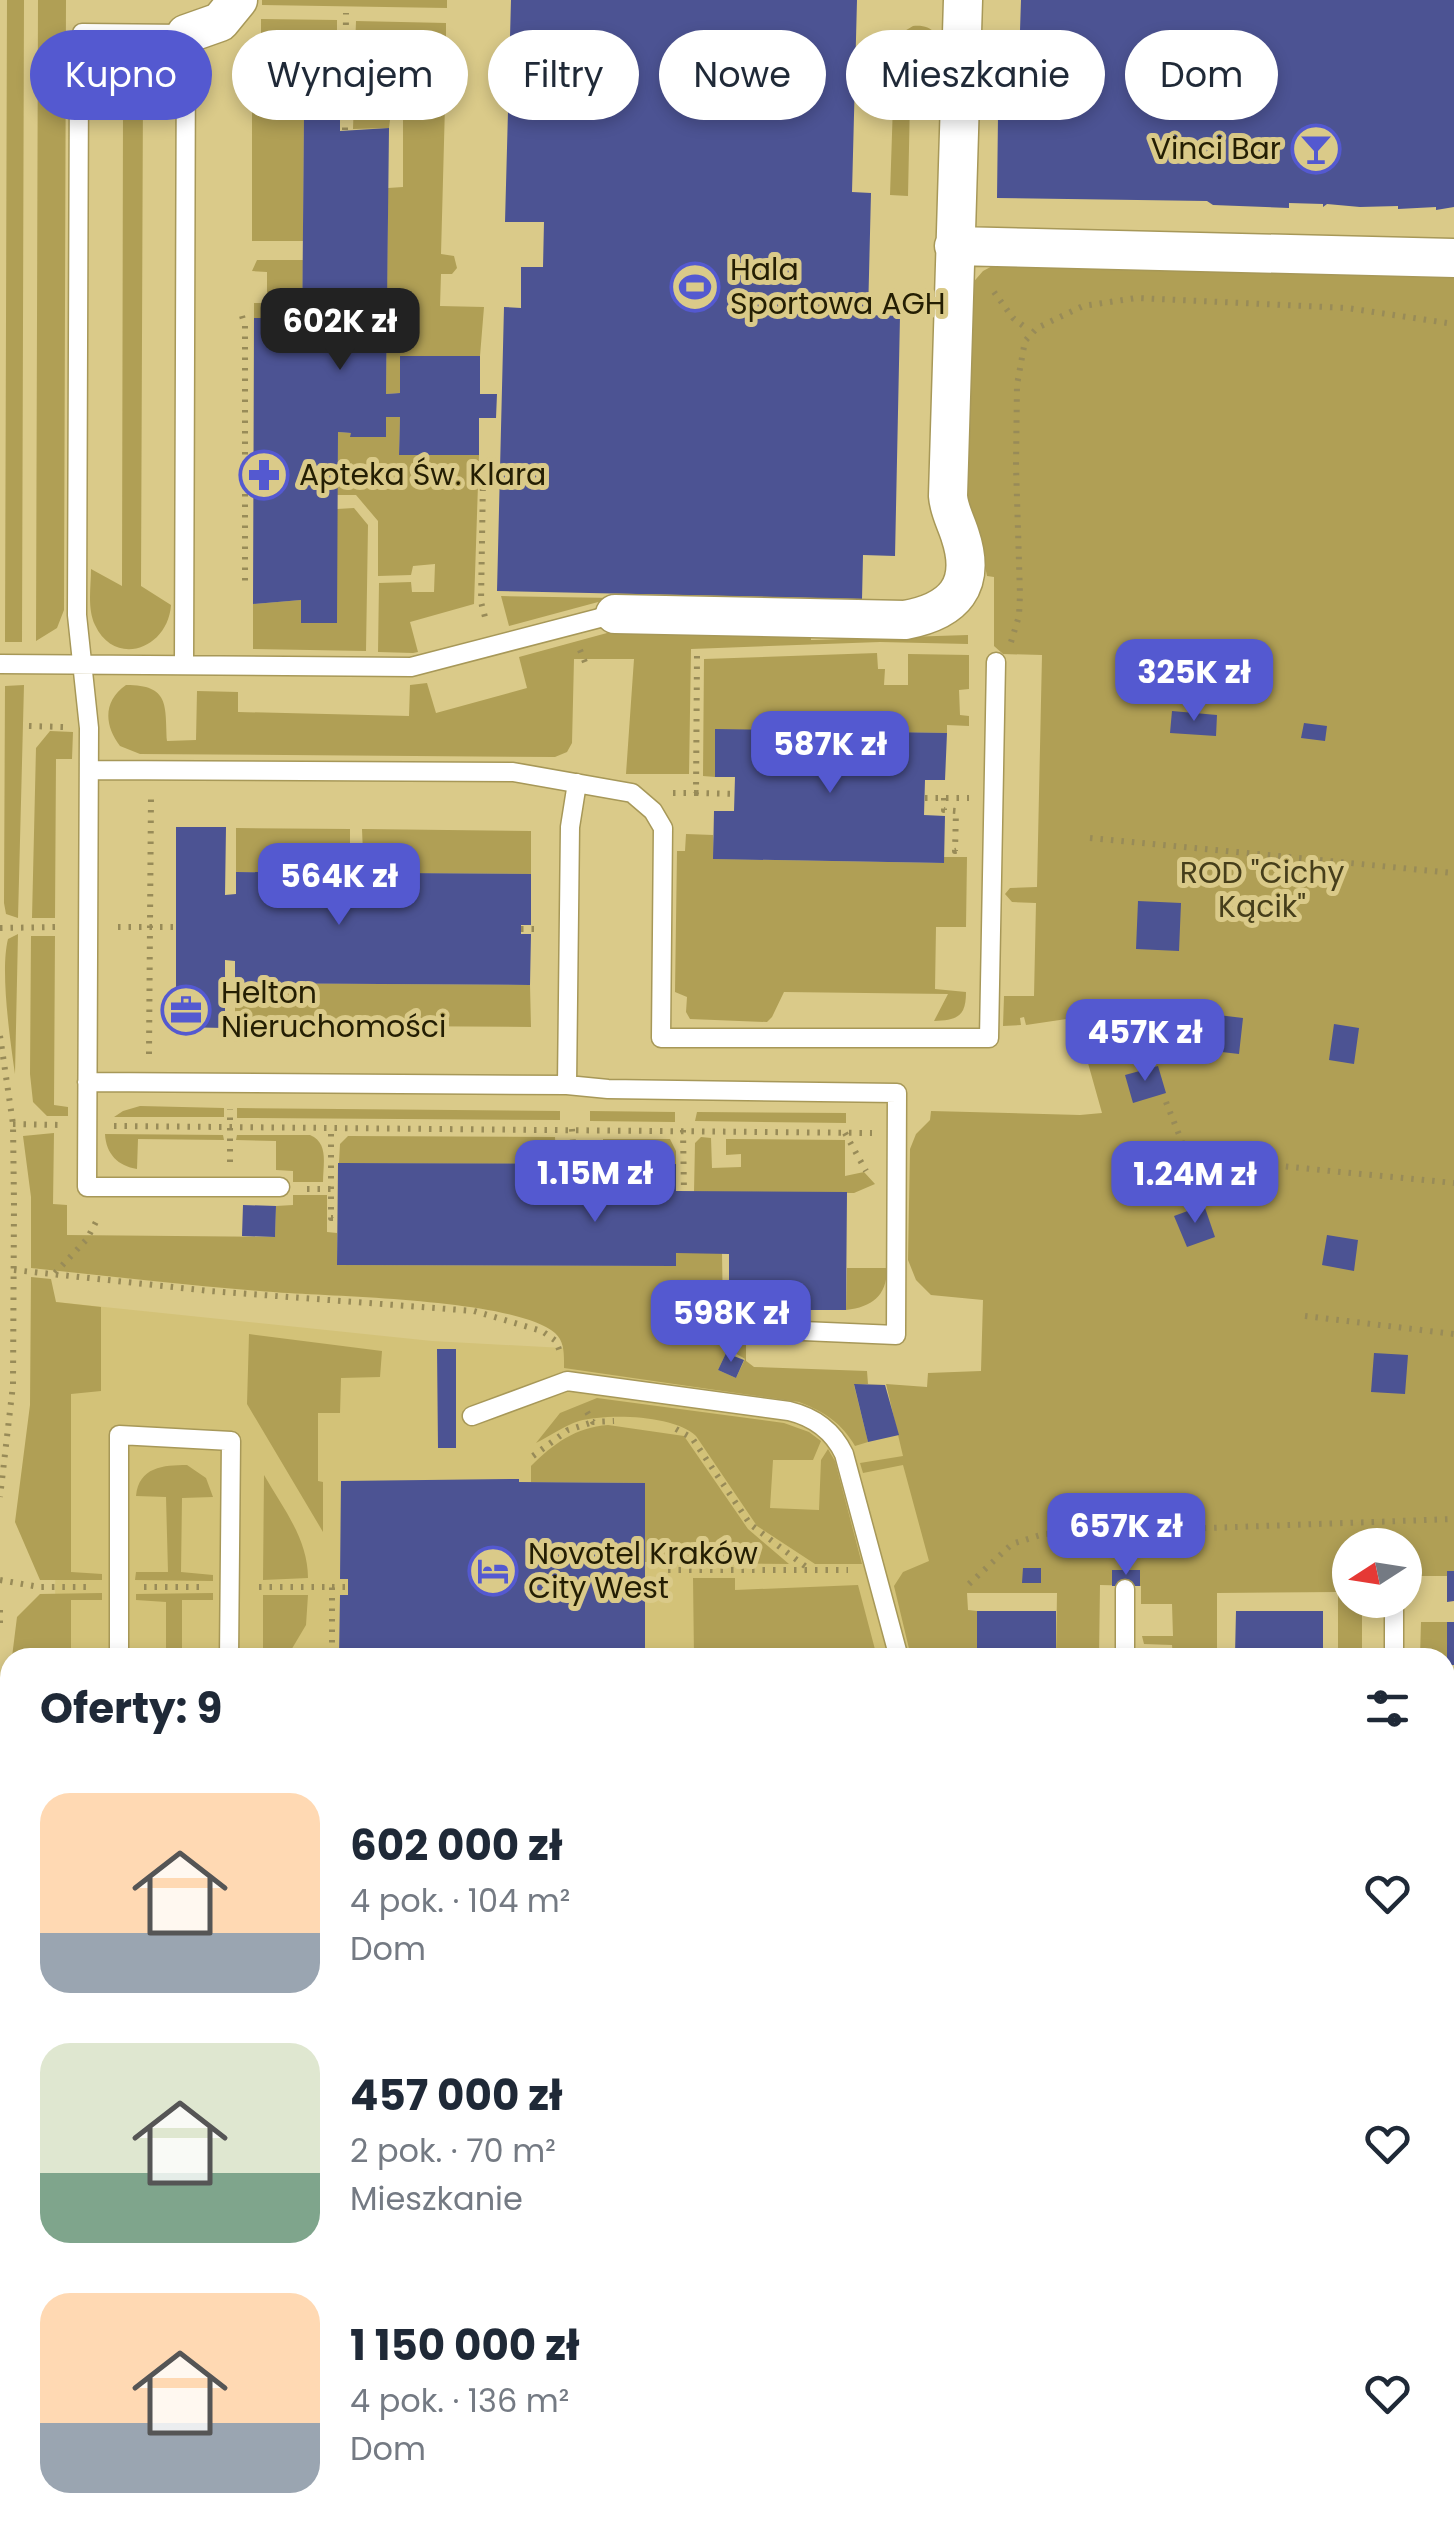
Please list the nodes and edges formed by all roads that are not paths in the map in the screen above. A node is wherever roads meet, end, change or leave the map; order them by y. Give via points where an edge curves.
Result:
1 (238, 0) edge
2 (963, 0) edge
3 (197, 30) edge
4 (79, 120) edge
5 (186, 120) edge
6 (954, 246) junction
7 (1454, 258) edge
8 (615, 614) joint
9 (996, 662) road end
10 (0, 664) edge
11 (84, 664) junction
12 (184, 666) junction
13 (89, 770) junction
14 (576, 783) junction
15 (87, 1082) junction
16 (567, 1085) junction
17 (280, 1187) road end
18 (758, 1328) dead end
19 (472, 1416) dead end
20 (1125, 1589) dead end
21 (1394, 1618) edge
22 (119, 1648) edge
23 (229, 1648) edge
24 (897, 1648) edge
25 (1125, 1648) edge
26 (1394, 1648) edge

1 - 3 street via 220,22
2 - 6 street
4 - 11 lane via 77,616
5 - 12 lane
6 - 7 street
6 - 8 street via 949,504 965,562 956,598 906,620
8 - 12 lane via 411,667
9 - 14 lane via 989,1038 661,1038 662,828 632,794
10 - 11 lane
11 - 12 lane
11 - 13 lane
13 - 14 lane via 512,772
13 - 15 lane
14 - 16 lane via 569,842
15 - 16 lane
15 - 17 lane via 86,1187
16 - 18 lane via 897,1093 896,1334
19 - 24 lane via 567,1381 803,1414 844,1454
20 - 25 lane
21 - 26 lane
22 - 23 lane via 120,1434 230,1442

